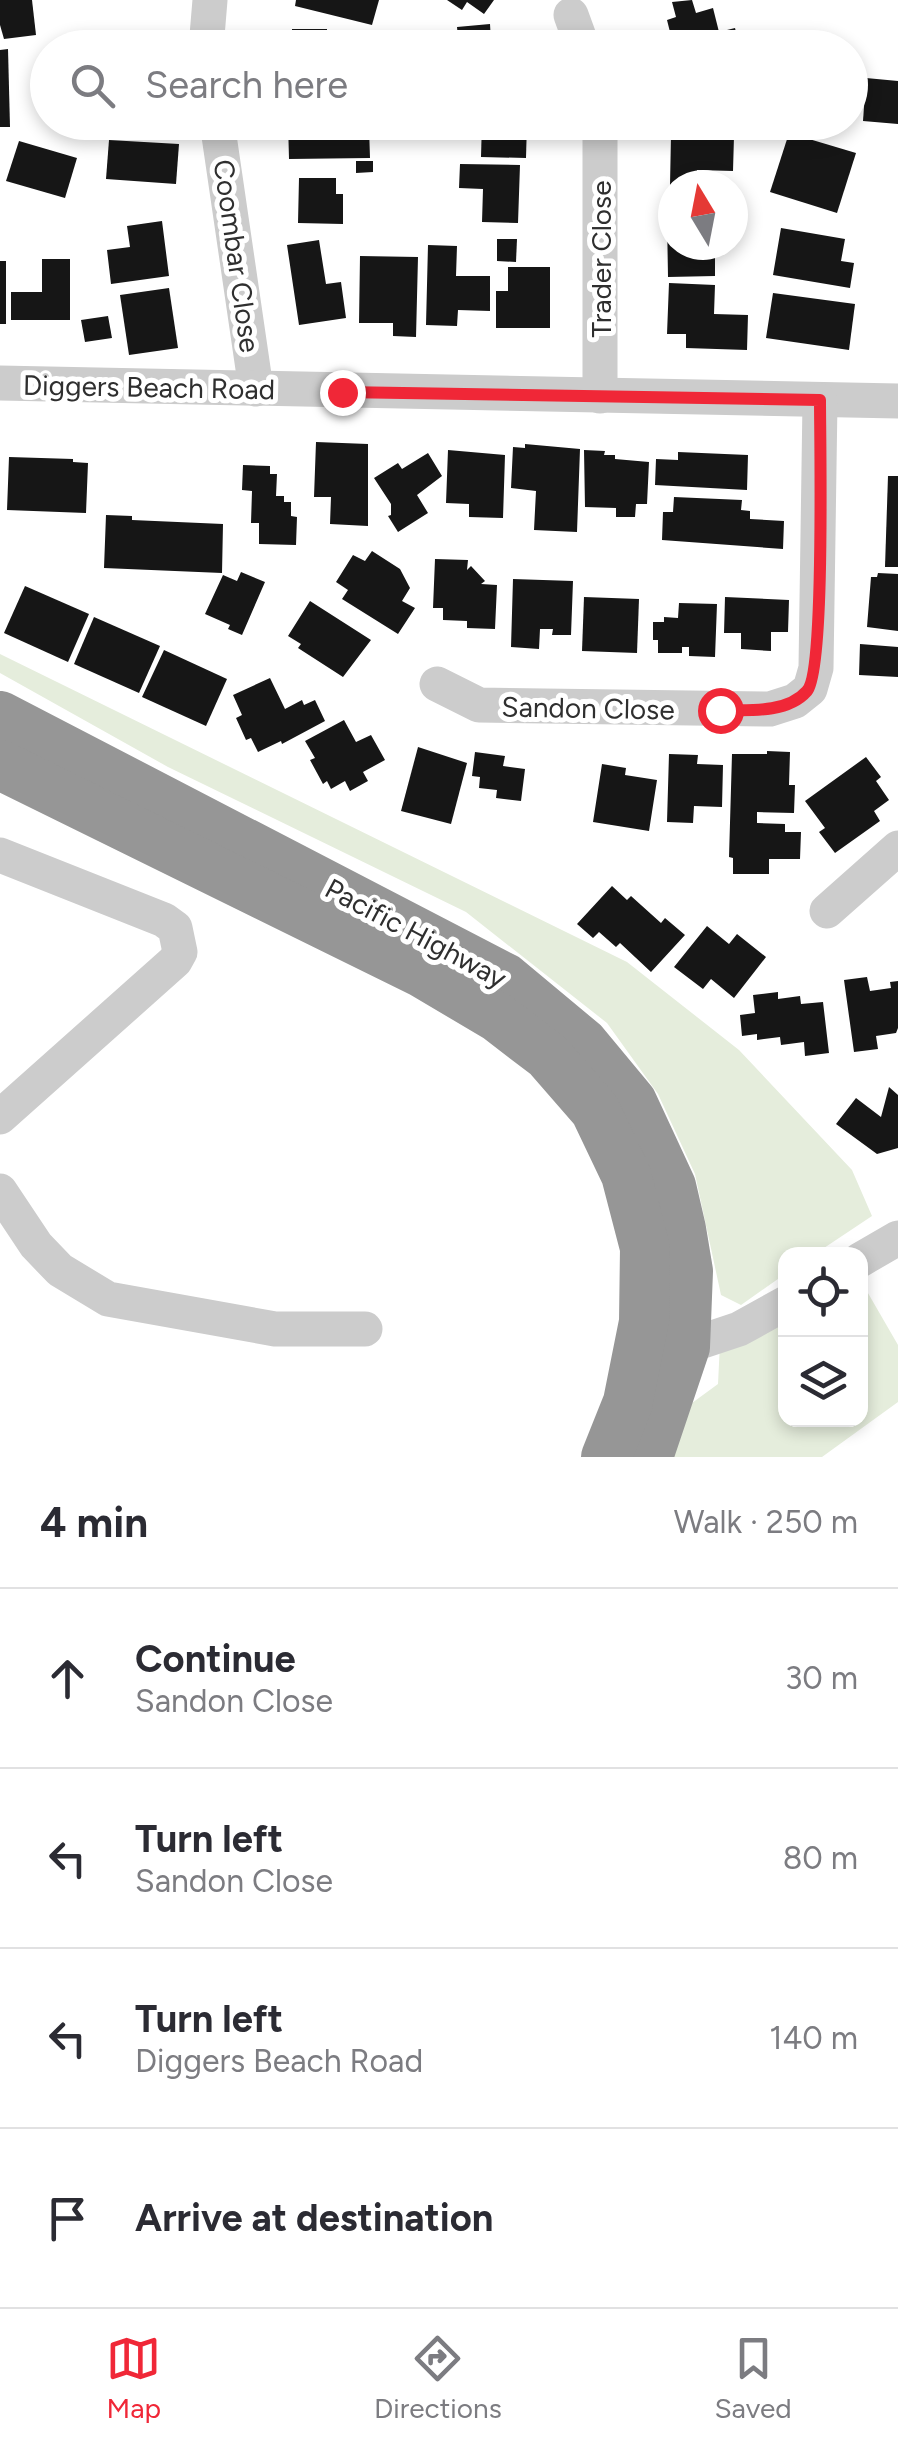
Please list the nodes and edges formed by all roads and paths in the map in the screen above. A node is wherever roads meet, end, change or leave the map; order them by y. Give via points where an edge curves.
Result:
1 (210, 0) edge
2 (208, 30) edge
3 (220, 140) edge
4 (600, 140) edge
5 (0, 383) edge
6 (256, 389) junction
7 (600, 396) junction
8 (820, 400) junction
9 (898, 401) edge
10 (437, 684) dead end
11 (0, 716) edge
12 (0, 740) edge
13 (0, 766) edge
14 (104, 769) junction
15 (898, 848) edge
16 (0, 855) edge
17 (827, 911) dead end
18 (0, 1117) edge
19 (0, 1191) edge
20 (898, 1238) edge
21 (868, 1255) edge
22 (778, 1308) edge
23 (365, 1330) dead end
24 (685, 1347) junction
25 (606, 1457) edge
26 (648, 1457) edge

1 - 2 street
3 - 6 street, Coombar Close
4 - 7 street, Trader Close
5 - 6 street, Diggers Beach Road
6 - 7 street, Diggers Beach Road
7 - 8 street, Diggers Beach Road
8 - 9 street, Diggers Beach Road
8 - 10 street, Sandon Close via 816,668 810,689 794,701 770,709 720,710 492,706
11 - 14 highway, Pacific Highway
12 - 14 highway via 47,763
13 - 25 highway, Pacific Highway via 421,972 548,1056 594,1110 626,1175 645,1248 644,1322 628,1402
14 - 24 highway, Pacific Highway via 505,978 583,1042 632,1102 671,1186 688,1271
15 - 17 street
16 - 18 street via 164,920 174,928 180,952
19 - 23 street via 60,1270 108,1299 275,1329
20 - 21 street
22 - 24 street via 739,1330
24 - 26 highway, Pacific Highway

